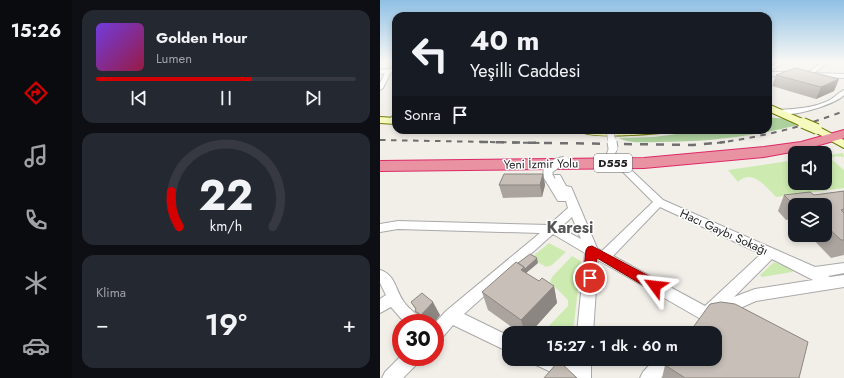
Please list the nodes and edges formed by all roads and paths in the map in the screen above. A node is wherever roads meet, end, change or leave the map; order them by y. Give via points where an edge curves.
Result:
1 (385, 79) edge
2 (380, 88) edge
3 (844, 92) edge
4 (773, 113) edge
5 (380, 117) edge
6 (392, 118) edge
7 (392, 118) edge
8 (380, 120) edge
9 (607, 134) edge
10 (841, 140) edge
11 (822, 146) edge
12 (788, 155) edge
13 (380, 166) edge
14 (626, 171) junction
15 (380, 174) edge
16 (554, 179) dead end
17 (567, 189) dead end
18 (659, 202) junction
19 (574, 209) junction
20 (380, 228) edge
21 (553, 229) junction
22 (592, 250) junction
23 (771, 253) junction
24 (604, 257) junction
25 (844, 268) edge
26 (814, 273) junction
27 (384, 279) edge
28 (844, 281) edge
29 (827, 283) junction
30 (393, 299) junction
31 (380, 306) edge
32 (406, 314) edge
33 (706, 315) junction
34 (451, 316) junction
35 (444, 324) edge
36 (586, 326) edge
37 (696, 326) edge
38 (502, 341) edge
39 (403, 366) edge
40 (550, 366) edge
41 (583, 366) edge
42 (660, 366) edge
43 (559, 373) edge
44 (391, 378) edge
45 (582, 378) edge
46 (649, 378) edge

1 - 2 street
3 - 4 street via 842,96 807,110
4 - 10 main road, bridge
5 - 6 main road
7 - 8 main road
9 - 16 street, bridge via 613,148 610,158 601,161 558,163 548,170 548,176
10 - 11 highway
10 - 13 highway, Yeni İzmir Yolu / D555 via 644,163
12 - 14 highway, Yeni İzmir Yolu / D555
14 - 15 highway, Yeni İzmir Yolu / D555
14 - 18 street, Hacı Gaybı Sokağı
17 - 19 street
18 - 23 street, Hacı Gaybı Sokağı
18 - 24 street
19 - 21 street
19 - 22 street
20 - 21 street via 398,225
21 - 22 street
21 - 34 street
22 - 24 street
22 - 36 street
23 - 26 street, Hacı Gaybı Sokağı
23 - 33 street
24 - 33 street
25 - 26 street
26 - 29 street, Hacı Gaybı Sokağı
27 - 30 street
28 - 29 street
29 - 33 street via 755,295
30 - 31 street
30 - 32 street
33 - 37 street
34 - 35 street
34 - 38 street
39 - 44 street
40 - 43 street
41 - 45 street
42 - 46 street
43 - 45 street

